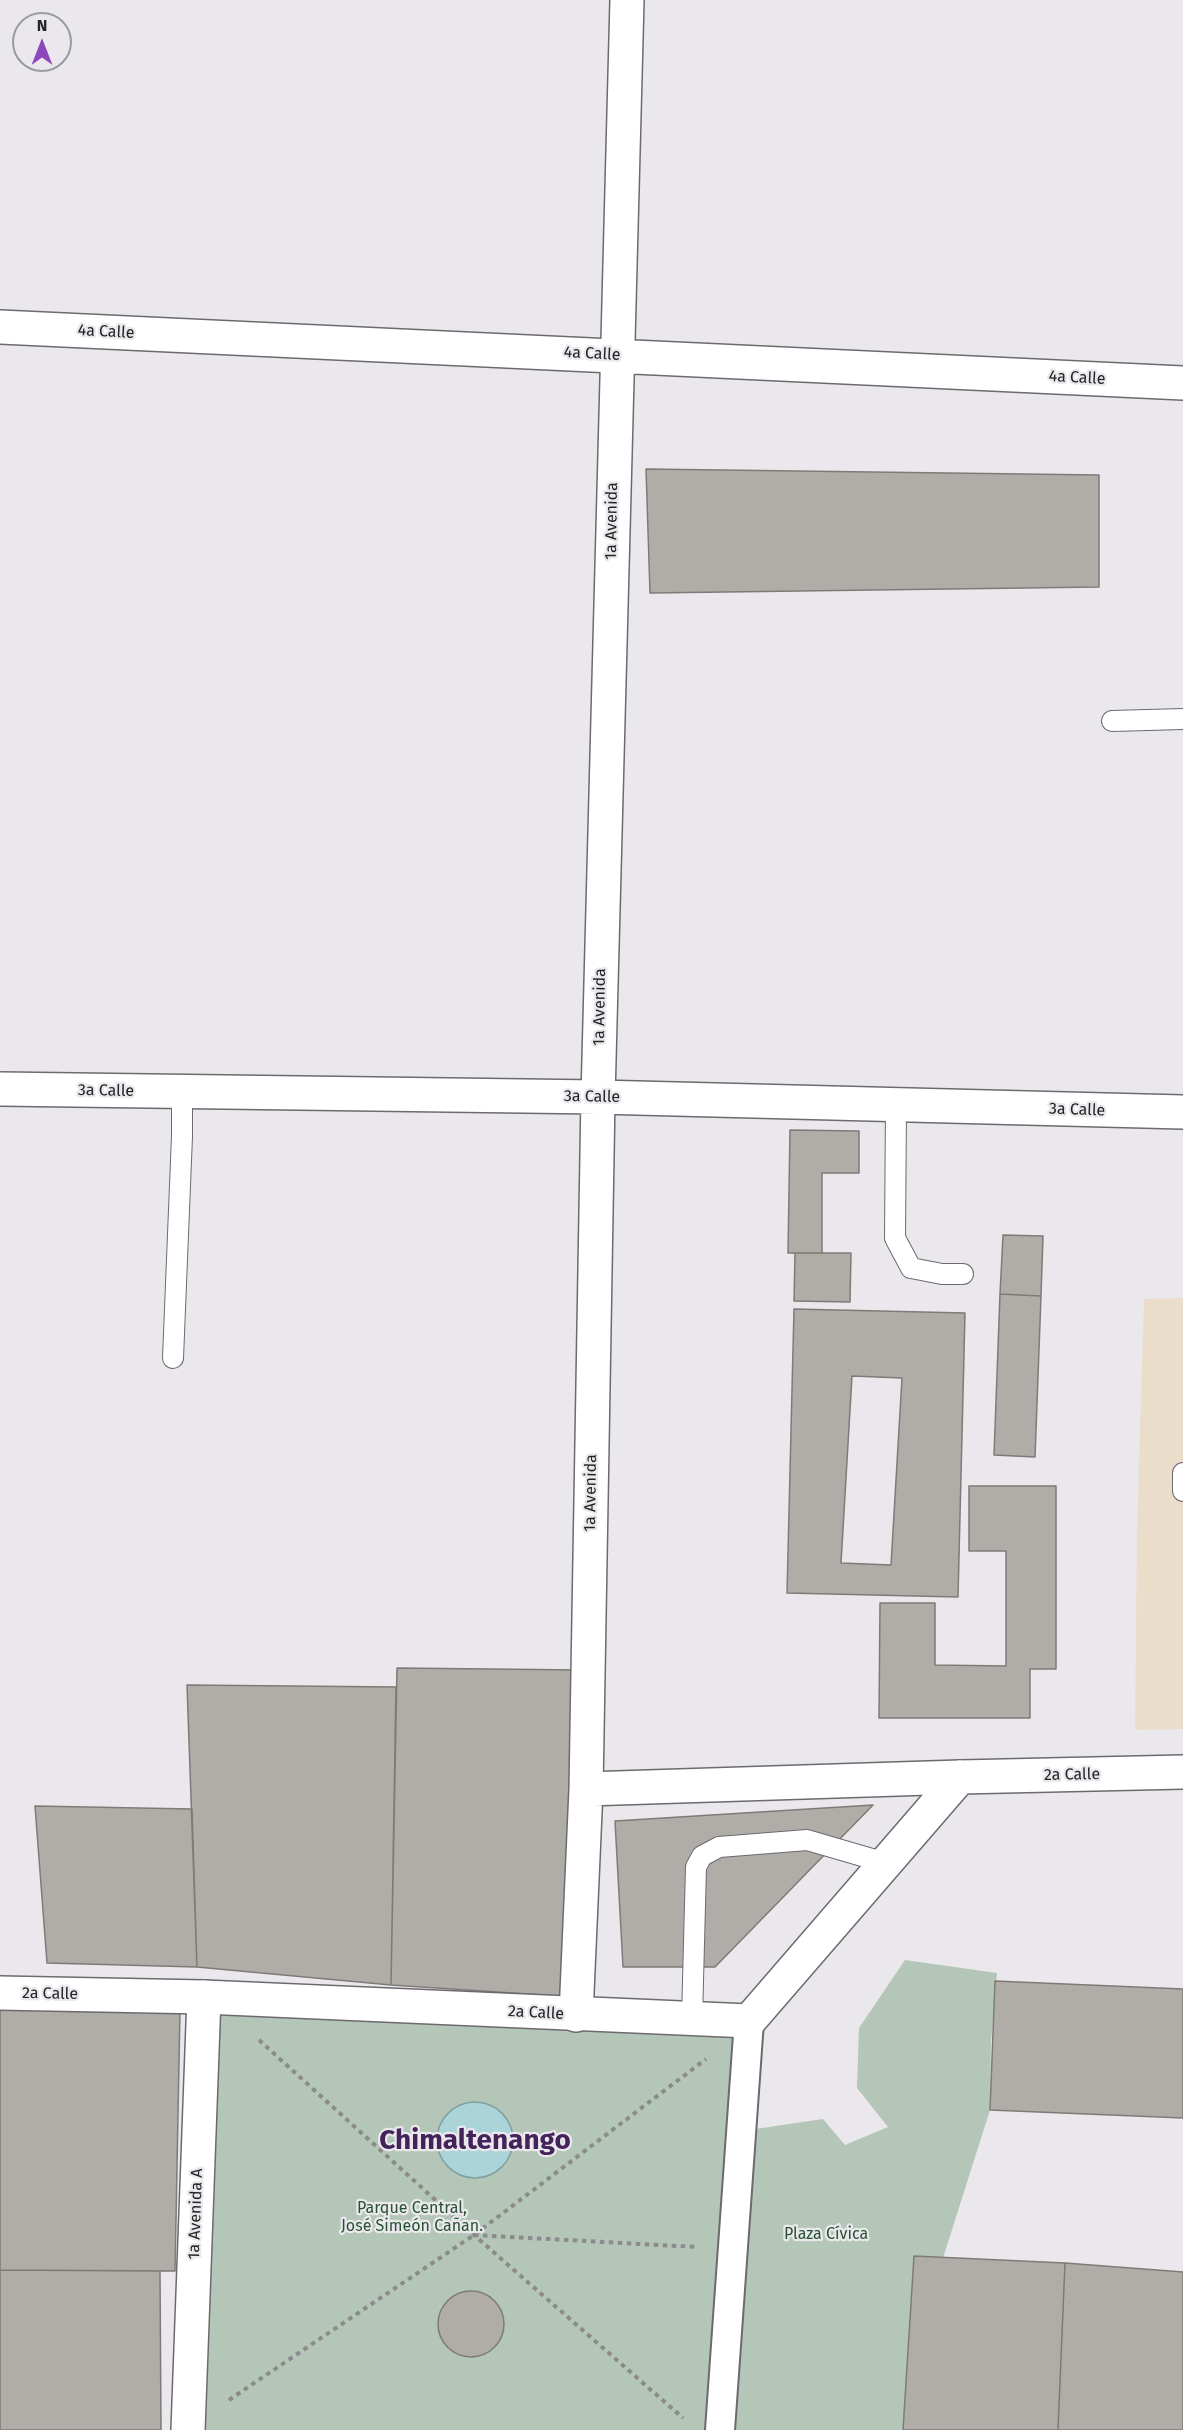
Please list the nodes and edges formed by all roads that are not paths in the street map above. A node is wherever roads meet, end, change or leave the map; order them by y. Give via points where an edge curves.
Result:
1 (627, 0) edge
2 (0, 327) edge
3 (616, 355) junction
4 (1183, 383) edge
5 (1183, 719) edge
6 (1112, 721) dead end
7 (0, 1089) edge
8 (182, 1092) junction
9 (598, 1097) junction
10 (896, 1105) junction
11 (1183, 1112) edge
12 (963, 1274) dead end
13 (173, 1358) dead end
14 (1183, 1473) edge
15 (1183, 1491) edge
16 (1183, 1772) edge
17 (960, 1777) junction
18 (586, 1789) junction
19 (886, 1863) junction
20 (0, 1993) edge
21 (204, 1997) junction
22 (576, 2015) junction
23 (692, 2019) junction
24 (749, 2021) junction
25 (188, 2429) edge
26 (720, 2430) edge

1 - 3 street, 1a Avenida
2 - 3 street, 4a Calle
3 - 4 street, 4a Calle
3 - 9 street, 1a Avenida
5 - 6 lane
7 - 8 street, 3a Calle
8 - 9 street, 3a Calle
8 - 13 lane
9 - 10 street, 3a Calle
9 - 18 street, 1a Avenida
10 - 11 street, 3a Calle
10 - 12 lane via 895,1238 911,1268
14 - 15 lane
16 - 17 street, 2a Calle
17 - 18 street, 2a Calle
17 - 19 street
18 - 22 street, 1a Avenida
19 - 23 lane via 807,1840 719,1847 702,1856 696,1867
19 - 24 street
20 - 21 street, 2a Calle
21 - 22 street, 2a Calle
21 - 25 street, 1a Avenida A
22 - 23 street, 2a Calle
23 - 24 street, 2a Calle
24 - 26 street

